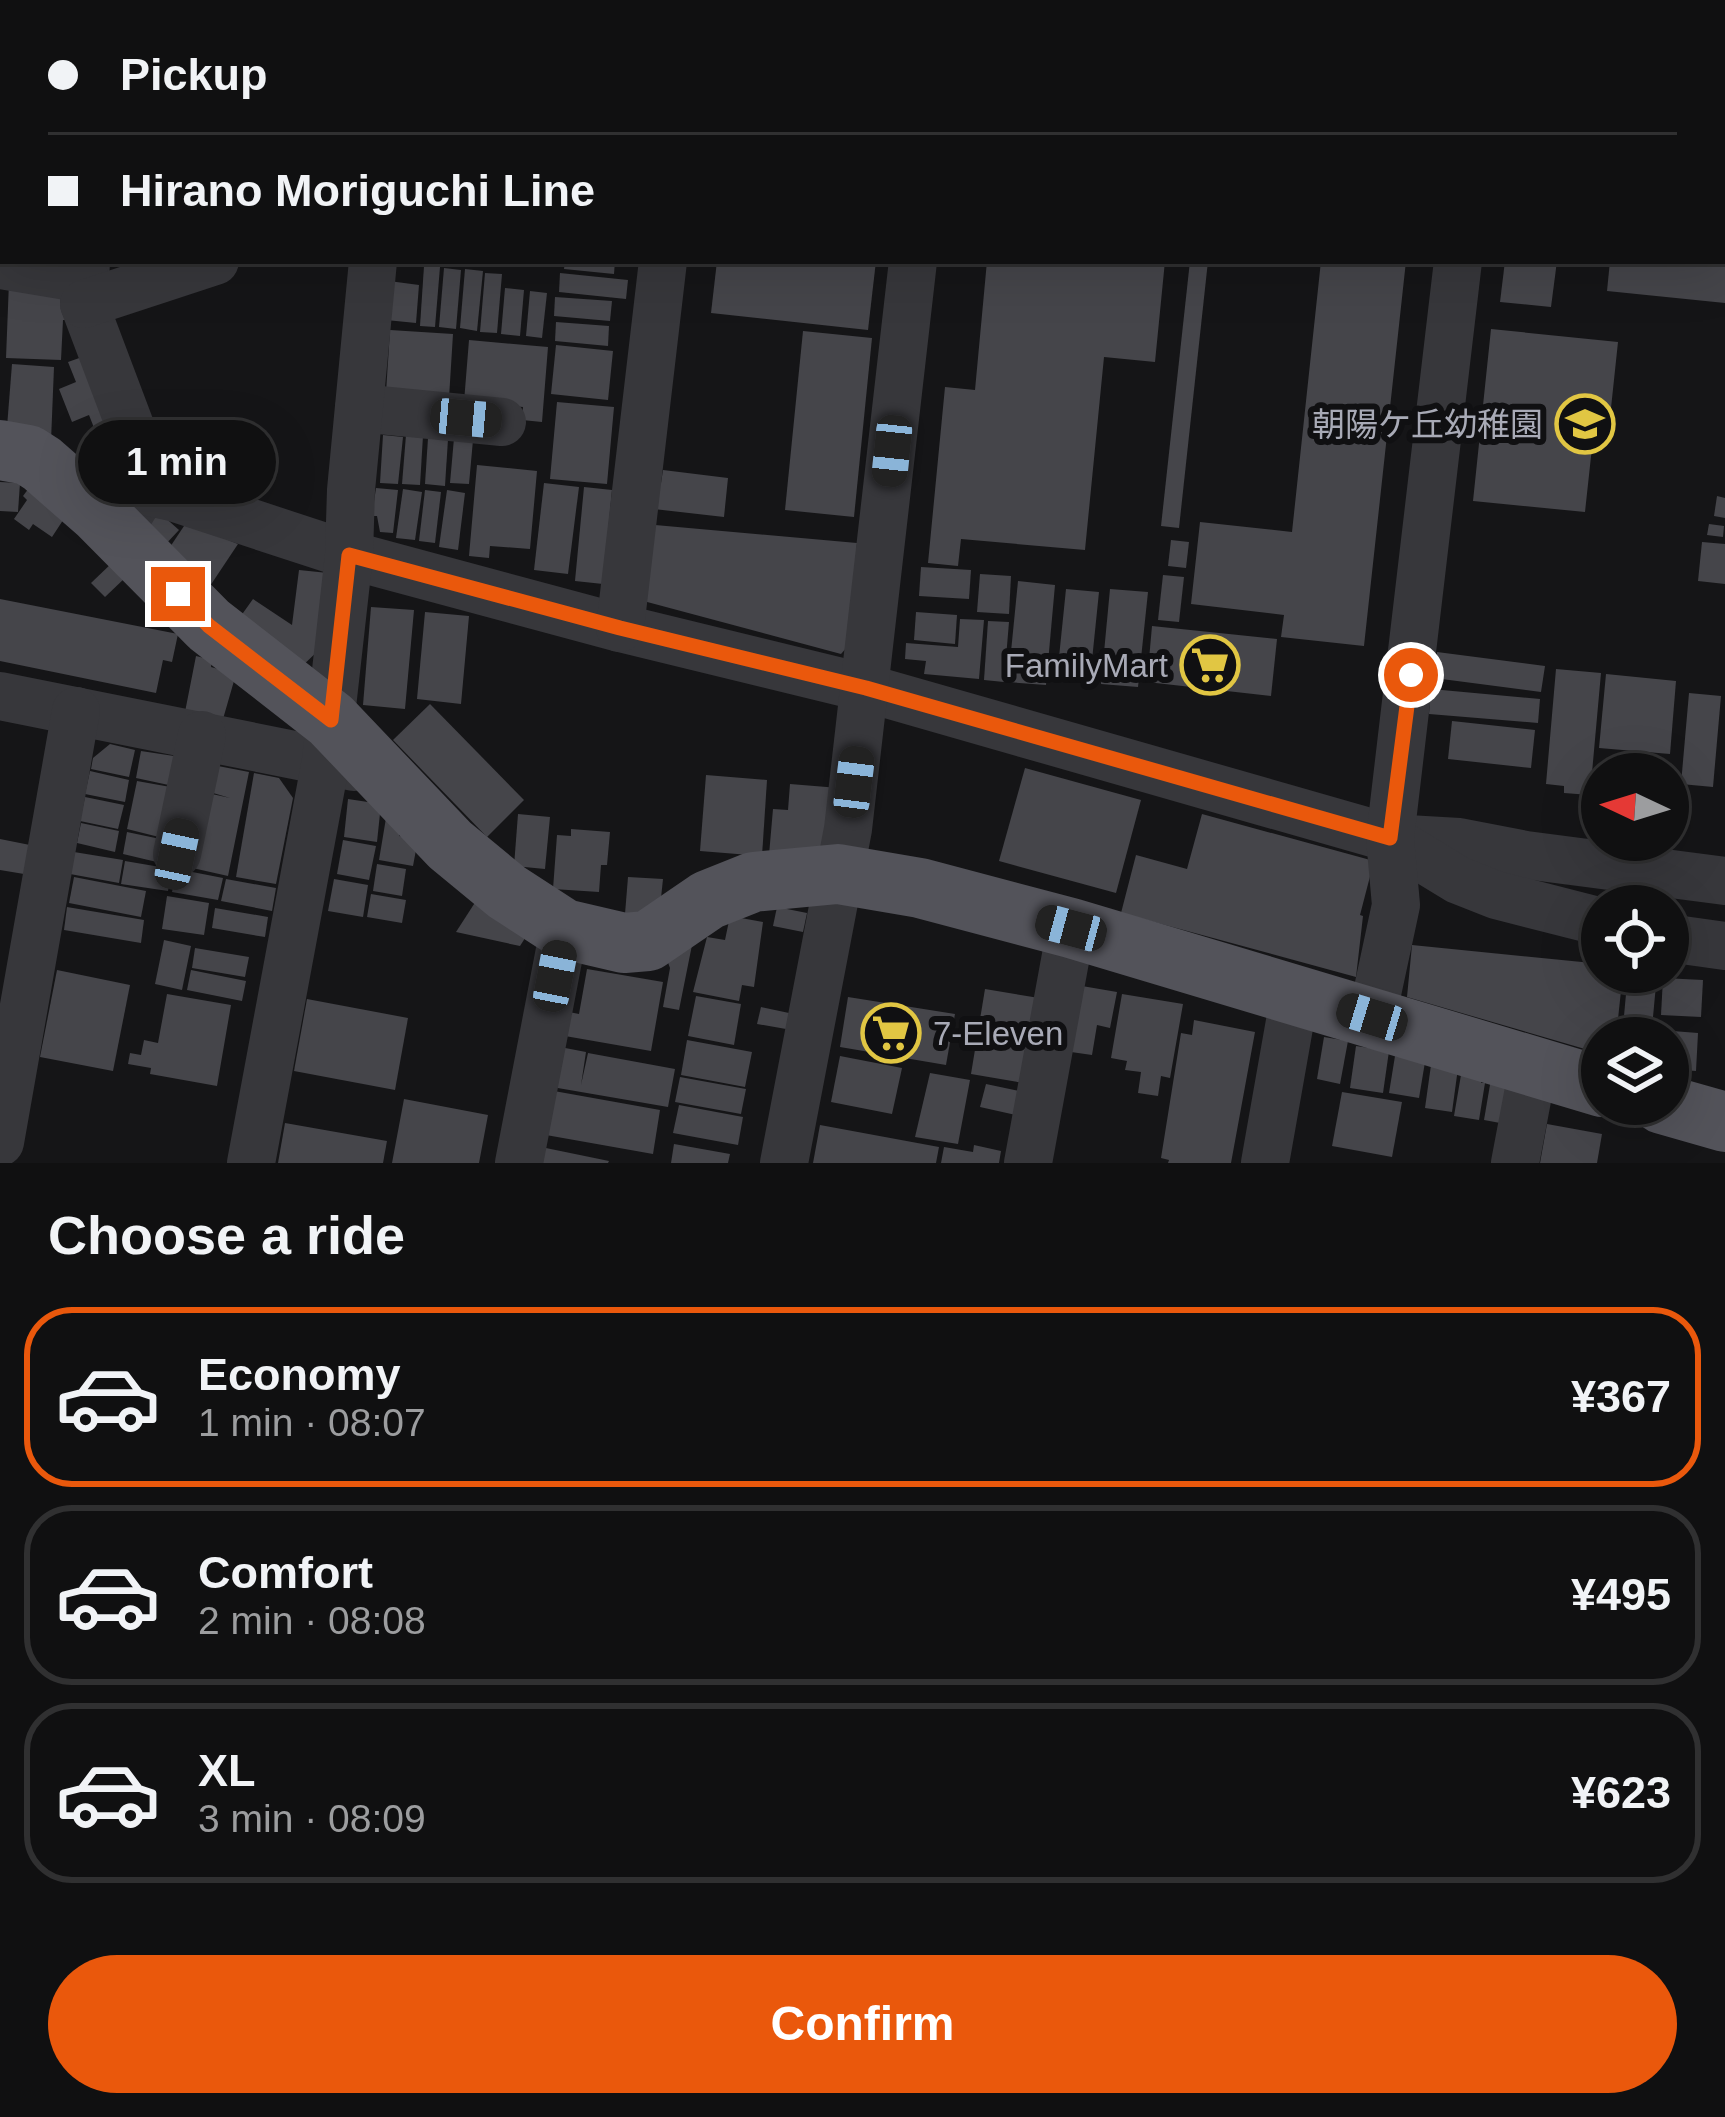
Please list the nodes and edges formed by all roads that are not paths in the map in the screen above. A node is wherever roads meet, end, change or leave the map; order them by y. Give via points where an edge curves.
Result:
1 (195, 264) edge
2 (341, 264) edge
3 (663, 264) edge
4 (913, 264) edge
5 (1458, 264) edge
6 (0, 266) edge
7 (371, 280) edge
8 (85, 281) edge
9 (359, 408) junction
10 (502, 422) dead end
11 (0, 450) edge
12 (131, 512) junction
13 (349, 555) junction
14 (620, 628) junction
15 (866, 688) junction
16 (0, 695) edge
17 (76, 711) junction
18 (202, 735) junction
19 (346, 751) junction
20 (1390, 838) junction
21 (177, 854) dead end
22 (838, 874) junction
23 (1725, 881) edge
24 (1581, 917) edge
25 (1071, 928) junction
26 (564, 929) junction
27 (1689, 941) edge
28 (1725, 946) edge
29 (1295, 993) junction
30 (1372, 1017) junction
31 (1533, 1068) junction
32 (1581, 1082) edge
33 (1689, 1112) edge
34 (1725, 1122) edge
35 (0, 1142) edge
36 (251, 1163) edge
37 (520, 1163) edge
38 (784, 1163) edge
39 (1028, 1163) edge
40 (1265, 1163) edge
41 (1515, 1163) edge

1 - 8 street
2 - 7 street via 350,286
3 - 14 street
4 - 15 street
5 - 20 street
6 - 8 street
7 - 9 street
8 - 12 street via 147,471
9 - 10 street
9 - 13 street
11 - 12 main road via 28,455
12 - 13 street via 172,496
12 - 19 main road via 209,626
13 - 14 street
13 - 19 street
14 - 15 street
15 - 20 street
15 - 22 street
16 - 17 street
17 - 18 street
17 - 35 street
18 - 19 street
18 - 21 street
19 - 26 main road via 507,892
19 - 36 street
20 - 23 street
20 - 24 street via 1457,880
20 - 30 street via 1396,905
22 - 25 main road
22 - 26 main road via 753,882 708,900 648,941
22 - 38 street
25 - 29 main road
25 - 39 street
26 - 37 street
27 - 28 street
29 - 30 main road
29 - 40 street
30 - 31 main road
31 - 32 main road
31 - 41 street
33 - 34 main road

